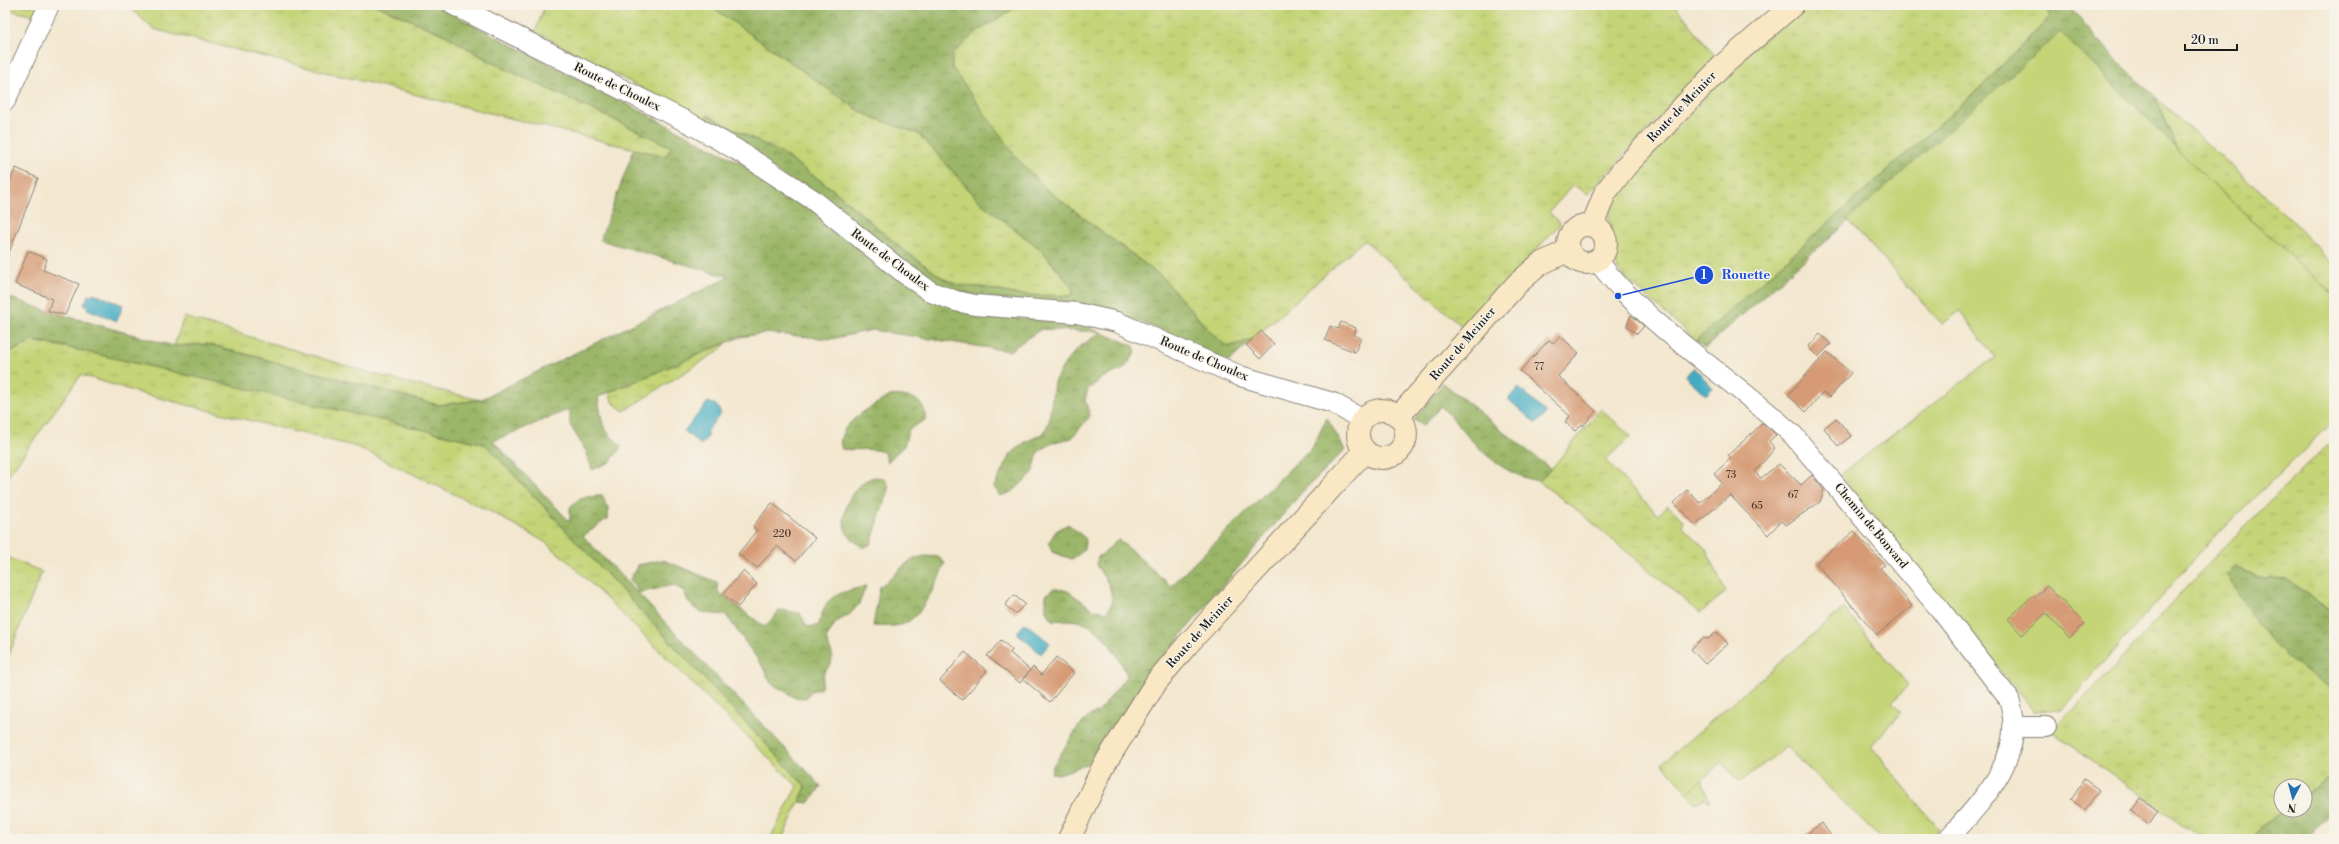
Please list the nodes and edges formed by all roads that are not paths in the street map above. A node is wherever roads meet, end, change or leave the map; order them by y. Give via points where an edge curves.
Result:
1 (49, 5) edge
2 (454, 5) edge
3 (1793, 5) edge
4 (5, 101) edge
5 (1592, 226) junction
6 (1569, 250) junction
7 (1597, 260) junction
8 (1399, 416) junction
9 (1363, 420) junction
10 (1365, 451) junction
11 (2014, 727) junction
12 (2046, 727) dead end
13 (1070, 839) edge
14 (1948, 839) edge

1 - 4 street
2 - 9 street, Route de Choulex via 693,125 737,150 812,199 931,292 974,305 1078,313 1117,322 1240,376 1333,403
3 - 5 street, Route de Meinier via 1718,70 1625,167 1606,193
5 - 6 street via 1584,225 1571,234
5 - 7 street via 1600,230 1605,237 1603,254
6 - 7 street via 1573,256 1584,262
6 - 8 street, Route de Meinier via 1540,264 1517,284
7 - 11 street, Chemin de Bonvard via 1630,296 1792,435 1865,518 1999,684 2013,711
8 - 9 street via 1392,412 1376,410
8 - 10 street via 1407,431 1402,448 1389,458 1380,458
9 - 10 street via 1358,436
10 - 13 street, Route de Meinier via 1157,681 1104,765
11 - 12 street
11 - 14 street, Chemin de Bonvard via 2012,743 2001,773

